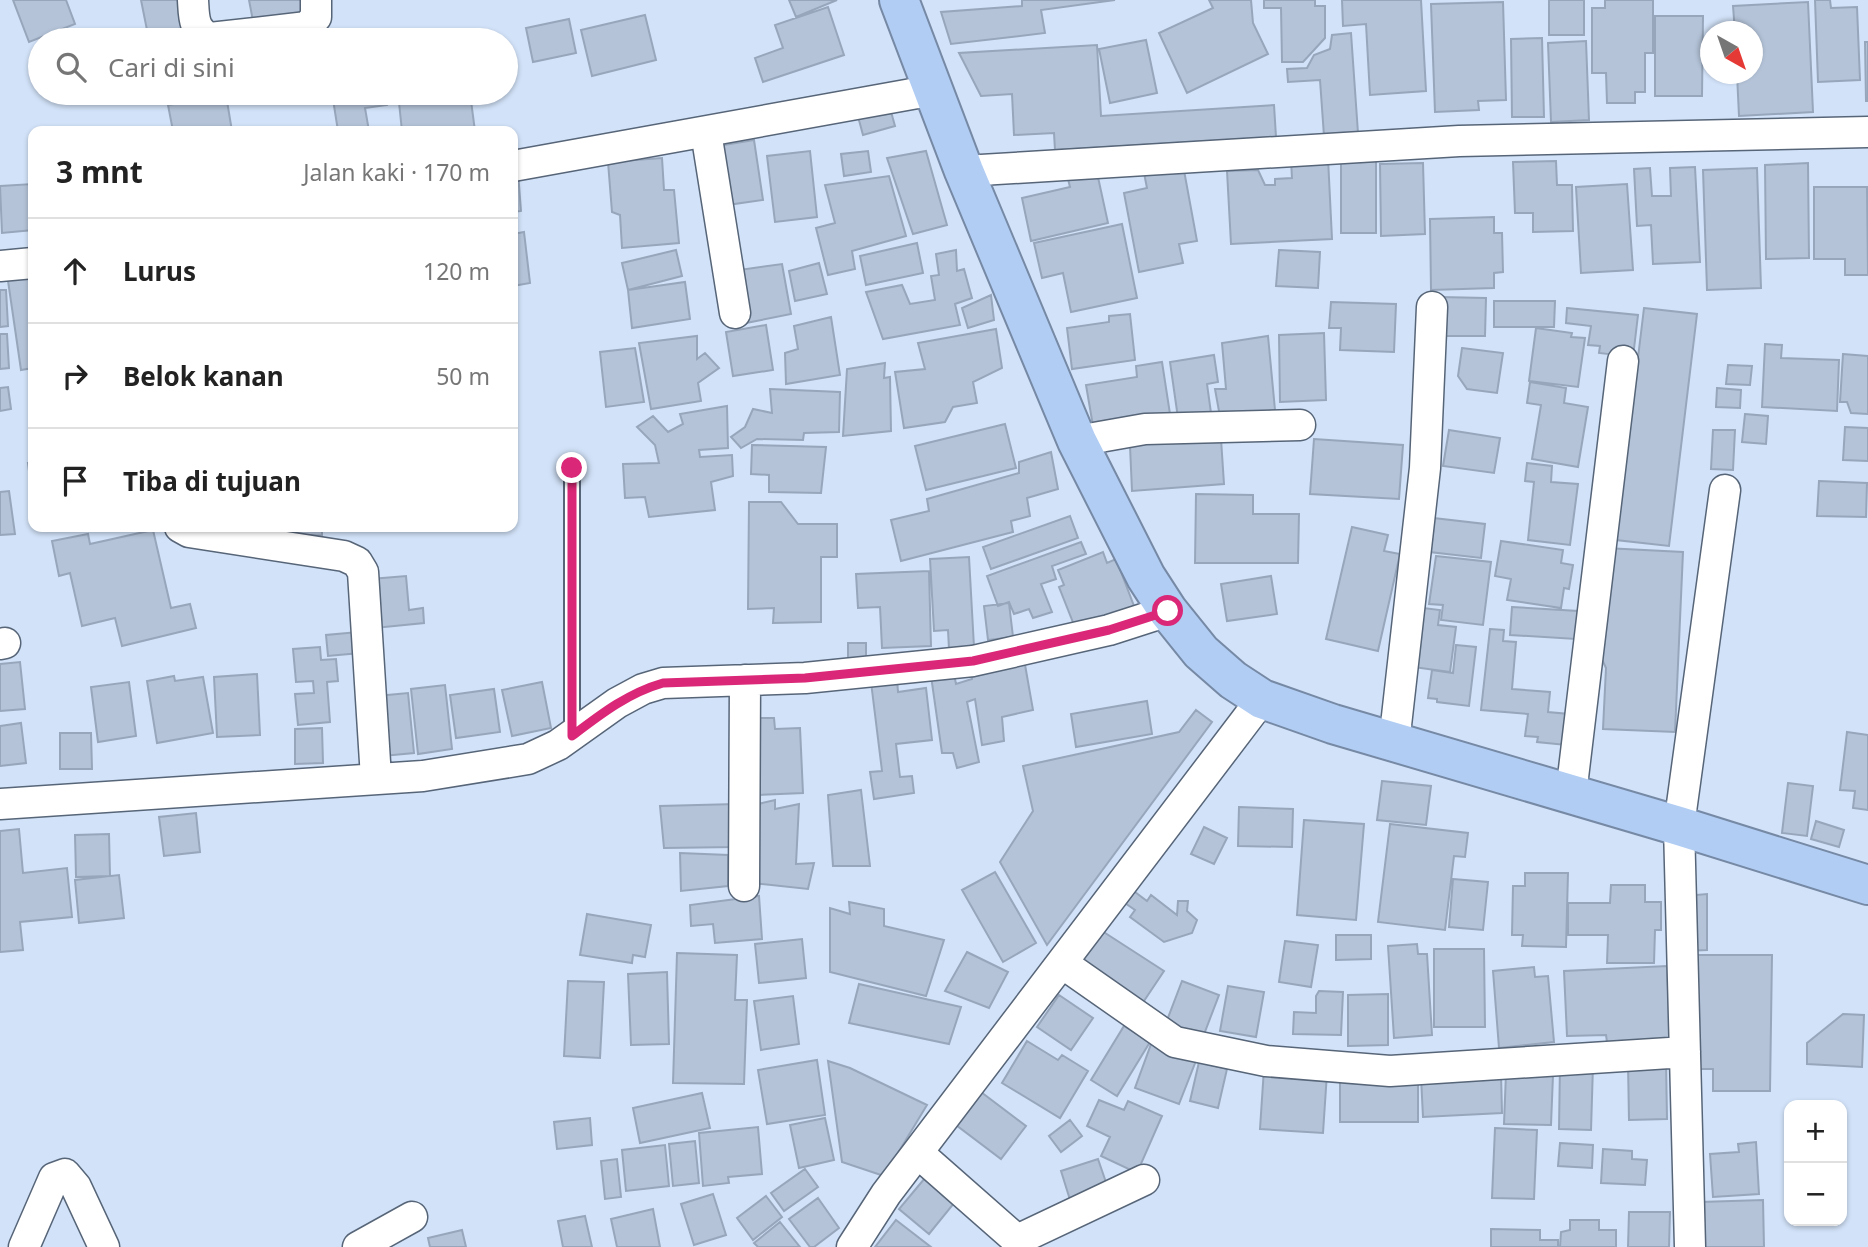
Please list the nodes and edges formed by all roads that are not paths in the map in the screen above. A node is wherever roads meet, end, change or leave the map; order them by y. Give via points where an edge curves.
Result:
1 (193, 0) edge
2 (316, 0) edge
3 (899, 0) edge
4 (197, 28) edge
5 (298, 28) edge
6 (934, 90) junction
7 (706, 132) junction
8 (1868, 132) edge
9 (518, 165) edge
10 (964, 171) junction
11 (28, 263) edge
12 (0, 266) edge
13 (1432, 307) dead end
14 (735, 313) dead end
15 (1623, 360) dead end
16 (1300, 425) dead end
17 (1077, 441) junction
18 (572, 468) dead end
19 (1725, 490) dead end
20 (189, 532) edge
21 (1168, 611) junction
22 (746, 680) junction
23 (1262, 699) junction
24 (572, 736) junction
25 (1394, 743) junction
26 (376, 778) junction
27 (1571, 794) junction
28 (0, 804) edge
29 (1679, 826) junction
30 (1868, 885) edge
31 (744, 886) dead end
32 (1062, 963) junction
33 (1685, 1052) junction
34 (918, 1153) junction
35 (1144, 1180) dead end
36 (412, 1217) dead end
37 (1019, 1244) edge
38 (24, 1247) edge
39 (104, 1247) edge
40 (358, 1247) edge
41 (852, 1247) edge
42 (1690, 1247) edge

1 - 4 street
2 - 5 street via 316,16 307,27
3 - 6 highway
6 - 7 street
6 - 10 highway
7 - 9 street
7 - 14 street
8 - 10 street via 1459,141
10 - 17 highway
11 - 12 street
13 - 25 street via 1425,468
15 - 27 street
16 - 17 street via 1146,429
17 - 21 highway
18 - 24 lane
19 - 29 street
20 - 26 street via 344,556 357,562 363,572
21 - 22 street via 1109,630 973,661
21 - 23 highway via 1201,652
22 - 24 street via 663,683 643,689
22 - 31 street
23 - 25 highway
23 - 32 street
24 - 26 street via 528,759 422,776
25 - 27 highway
26 - 28 street
27 - 29 highway
29 - 30 highway
29 - 33 street
32 - 33 street via 1175,1041 1266,1061 1390,1071
32 - 34 street
33 - 42 street
34 - 37 street
34 - 41 street
35 - 37 street
36 - 40 street
38 - 39 street via 54,1178 65,1174 76,1187

